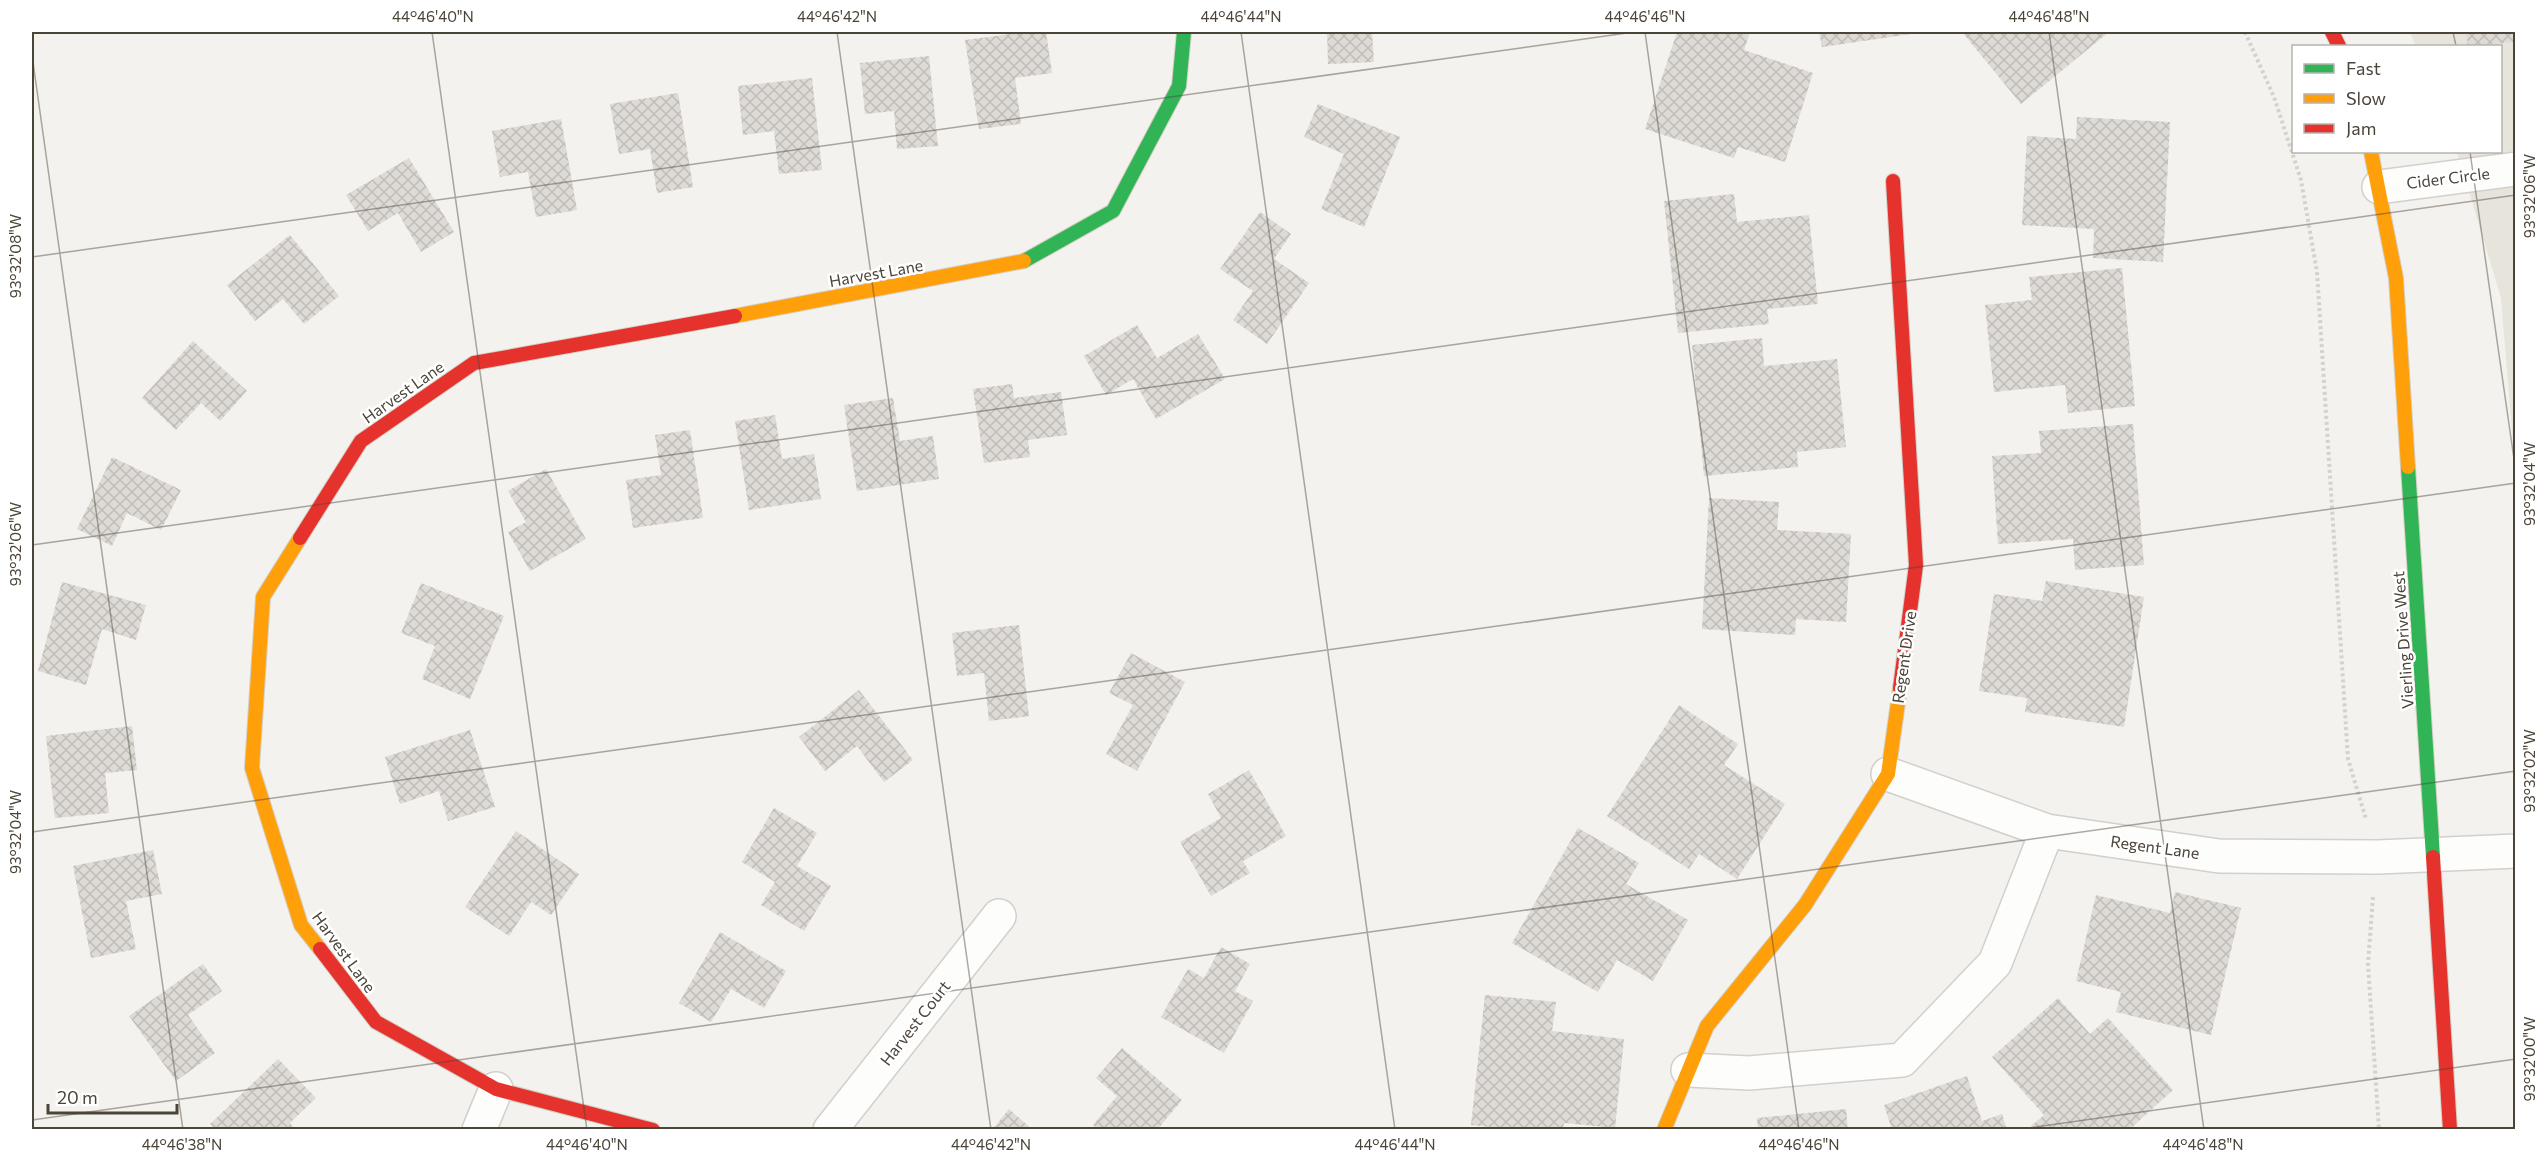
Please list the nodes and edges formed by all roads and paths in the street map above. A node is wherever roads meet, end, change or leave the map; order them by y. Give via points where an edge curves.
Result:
1 (1184, 32) edge
2 (2245, 32) edge
3 (2292, 152) edge
4 (2292, 153) edge
5 (2372, 153) edge
6 (2516, 169) edge
7 (1893, 181) dead end
8 (2379, 187) junction
9 (1888, 774) junction
10 (2047, 831) junction
11 (2516, 851) edge
12 (2433, 854) junction
13 (2378, 857) junction
14 (999, 916) dead end
15 (1688, 1070) junction
16 (496, 1089) junction
17 (479, 1130) edge
18 (653, 1130) edge
19 (830, 1130) edge
20 (1664, 1130) edge
21 (2379, 1130) edge
22 (2450, 1130) edge

1 - 16 street, Harvest Lane via 1179,86 1113,211 1019,264 474,363 361,441 263,597 252,768 301,925 376,1022
2 - 3 path via 2274,97
4 - 13 path via 2301,180 2317,272 2348,759
5 - 8 street, Vierling Drive West
6 - 8 street, Cider Circle
7 - 9 street, Regent Drive via 1916,565
8 - 12 street, Vierling Drive West via 2396,278
9 - 10 street, Regent Lane
9 - 15 street, Regent Drive via 1805,905 1707,1026
10 - 13 street, Regent Lane via 2219,856
10 - 15 street via 1995,963 1902,1060 1749,1073
11 - 12 street, Regent Lane
12 - 13 street, Regent Lane
12 - 22 street, Vierling Drive West
13 - 21 path via 2368,964
14 - 19 street, Harvest Court
15 - 20 street, Regent Drive
16 - 17 street
16 - 18 street, Harvest Lane

